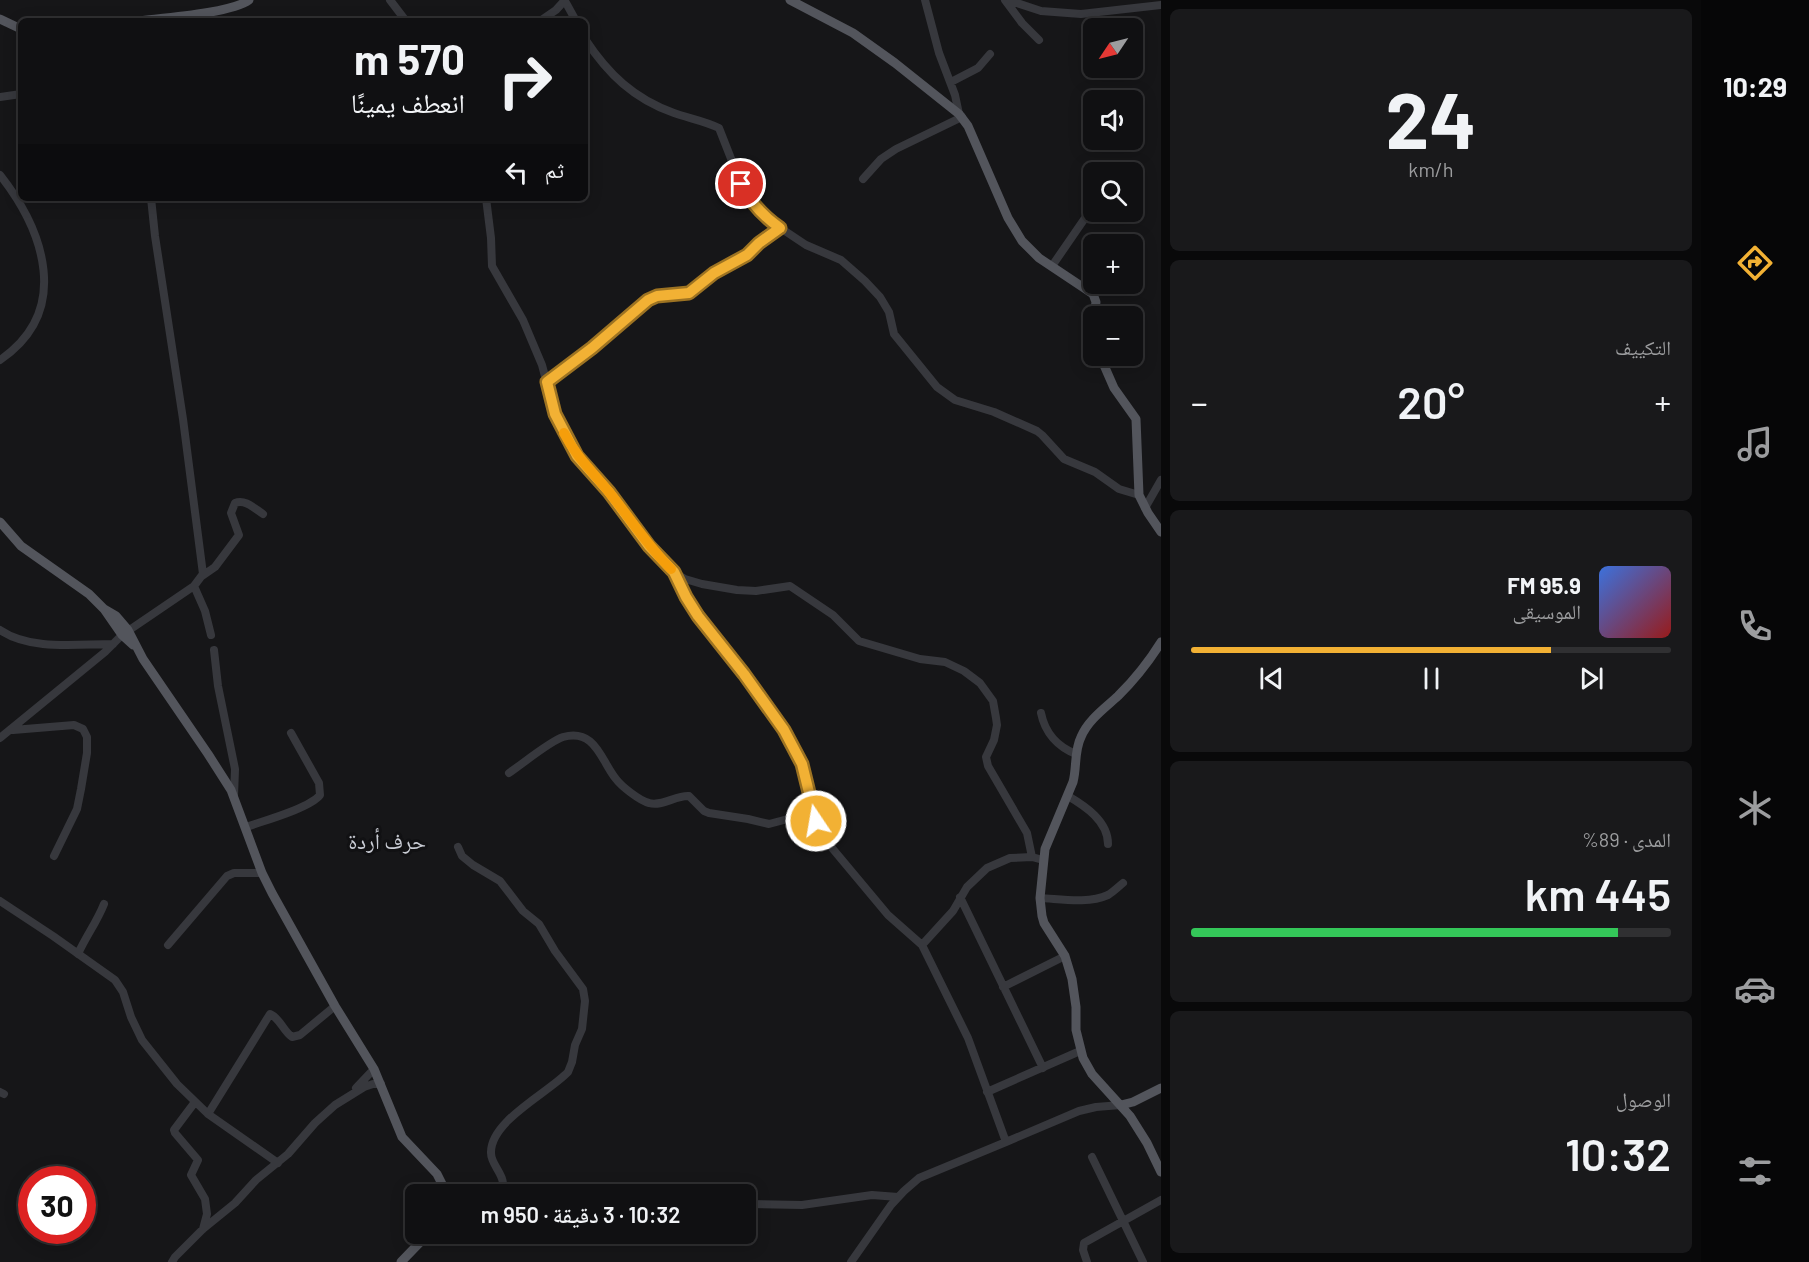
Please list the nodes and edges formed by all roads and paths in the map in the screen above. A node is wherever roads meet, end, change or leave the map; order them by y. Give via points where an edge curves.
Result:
1 (249, 0) edge
2 (390, 0) edge
3 (790, 0) edge
4 (925, 0) edge
5 (1006, 0) edge
6 (565, 1) edge
7 (1161, 5) edge
8 (161, 18) edge
9 (404, 18) edge
10 (544, 18) edge
11 (574, 18) edge
12 (0, 19) edge
13 (18, 28) edge
14 (1039, 40) dead end
15 (588, 43) edge
16 (990, 54) dead end
17 (951, 82) junction
18 (18, 94) edge
19 (0, 97) edge
20 (961, 115) junction
21 (0, 175) edge
22 (863, 179) dead end
23 (18, 199) edge
24 (19, 201) edge
25 (151, 201) edge
26 (486, 201) edge
27 (1083, 221) edge
28 (780, 228) junction
29 (1052, 266) junction
30 (1095, 306) edge
31 (0, 360) edge
32 (1104, 366) edge
33 (547, 382) junction
34 (1161, 480) edge
35 (1139, 495) junction
36 (1145, 508) junction
37 (263, 514) dead end
38 (0, 522) edge
39 (1161, 532) edge
40 (674, 572) junction
41 (202, 576) junction
42 (194, 585) junction
43 (0, 630) edge
44 (125, 632) junction
45 (211, 634) dead end
46 (1161, 642) edge
47 (113, 644) junction
48 (214, 650) dead end
49 (1041, 713) dead end
50 (11, 730) junction
51 (291, 733) dead end
52 (0, 738) edge
53 (1076, 754) junction
54 (509, 773) dead end
55 (1068, 796) junction
56 (234, 798) junction
57 (814, 812) junction
58 (246, 827) junction
59 (1108, 844) dead end
60 (458, 847) dead end
61 (54, 856) dead end
62 (1032, 857) junction
63 (1043, 860) junction
64 (262, 873) junction
65 (1123, 883) dead end
66 (960, 897) junction
67 (1040, 898) junction
68 (0, 901) edge
69 (104, 904) dead end
70 (168, 945) dead end
71 (922, 945) junction
72 (78, 954) junction
73 (1065, 956) junction
74 (1003, 987) junction
75 (335, 1006) junction
76 (1080, 1051) junction
77 (1043, 1068) junction
78 (374, 1069) junction
79 (381, 1084) junction
80 (1161, 1089) edge
81 (987, 1092) junction
82 (346, 1097) junction
83 (195, 1102) junction
84 (1120, 1106) junction
85 (208, 1113) junction
86 (1006, 1142) junction
87 (1092, 1156) dead end
88 (278, 1163) junction
89 (1161, 1172) edge
90 (442, 1184) edge
91 (502, 1184) edge
92 (898, 1197) junction
93 (1161, 1200) edge
94 (756, 1204) edge
95 (1124, 1221) junction
96 (203, 1229) junction
97 (418, 1244) edge
98 (172, 1262) edge
99 (401, 1262) edge
100 (851, 1262) edge
101 (1087, 1262) edge
102 (1143, 1262) edge

1 - 8 main road via 212,11
2 - 9 street
3 - 20 main road via 853,33
4 - 17 street
5 - 7 street via 1071,14
5 - 14 street
6 - 10 street
6 - 11 street
12 - 13 main road
15 - 28 street via 628,90 671,112 718,128 749,199
16 - 17 street via 978,68
17 - 20 street
18 - 19 street
20 - 22 street via 896,149
20 - 29 main road via 1015,231 1030,250
21 - 23 street
24 - 31 street via 34,229 44,282 41,307 28,334
25 - 41 street
26 - 33 street via 492,266 523,320
27 - 29 street
28 - 33 street via 689,293 648,300
28 - 35 street via 841,260 865,281 889,312 894,334 943,393 1037,431 1064,459 1095,472 1119,489
29 - 30 main road via 1093,294
32 - 35 main road via 1137,423
33 - 40 street via 555,414 577,456
34 - 36 street
35 - 36 main road
36 - 39 main road
37 - 41 street via 245,502 235,503 231,513 238,535 215,567
38 - 44 main road via 21,546 116,616
40 - 57 street via 698,616 791,741 802,764
40 - 62 street via 692,582 737,590 790,586 833,615 859,641 927,661 945,662 974,677 995,710 997,725 986,757 988,766 1027,833
41 - 42 street
42 - 44 street
42 - 45 street
43 - 47 street via 17,639 47,644
44 - 47 street
44 - 56 main road
46 - 53 main road via 1147,665 1083,731
47 - 50 street
48 - 56 street via 235,769
49 - 53 street via 1054,740
50 - 52 street
50 - 61 street via 74,725 83,729 87,737 77,809
51 - 58 street via 319,783 320,795 316,800
53 - 55 main road via 1076,772
54 - 57 street via 561,738 576,737 593,744 615,778 645,802 654,804 689,796 709,813 769,824
55 - 59 street via 1093,813
55 - 63 main road
56 - 58 main road
57 - 71 street via 828,845 891,919
58 - 64 main road
60 - 91 street via 473,865 500,881 523,911 539,924 585,997 582,1029 567,1072 512,1118 494,1140 491,1156
62 - 63 street
62 - 66 street via 1010,858 994,864
63 - 67 main road
64 - 70 street via 227,876
64 - 75 main road
65 - 67 street via 1097,898
66 - 71 street
66 - 74 street
67 - 73 main road via 1044,923
68 - 72 street
69 - 72 street
71 - 81 street via 968,1038
72 - 83 street via 116,980 142,1040
73 - 74 street
73 - 76 main road via 1074,987
74 - 77 street
75 - 78 main road
75 - 85 street via 300,1035 292,1037 270,1014
76 - 77 street
76 - 84 main road via 1092,1074
77 - 81 street
78 - 79 main road
78 - 82 street
79 - 82 street via 364,1087
79 - 90 main road via 402,1137
80 - 84 main road
81 - 86 street
82 - 88 street
83 - 85 street
83 - 96 street via 174,1130 198,1160 191,1175 205,1198 207,1214
84 - 86 street via 1079,1111
84 - 89 main road via 1142,1135
85 - 88 street
86 - 92 street via 919,1178
87 - 95 street
88 - 96 street
92 - 94 street via 872,1195 802,1205
92 - 100 street
93 - 95 street
95 - 101 street via 1084,1243
95 - 102 street
96 - 98 street
97 - 99 main road

